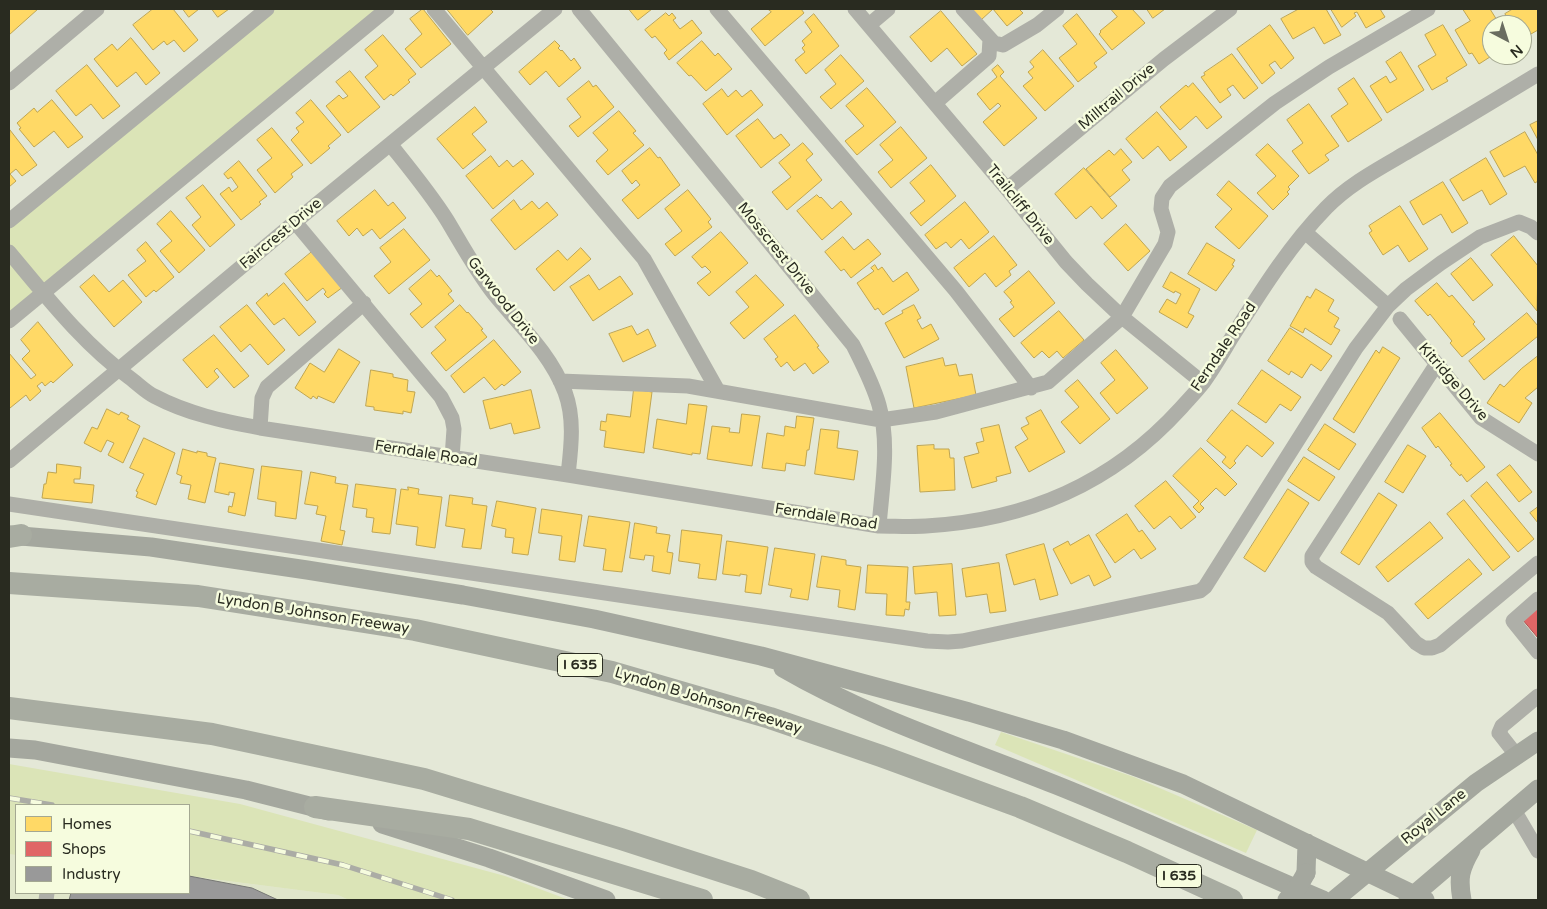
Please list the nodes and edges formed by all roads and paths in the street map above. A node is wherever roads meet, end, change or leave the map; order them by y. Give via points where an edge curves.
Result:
1 (97, 9) edge
2 (267, 9) edge
3 (387, 9) edge
4 (434, 9) edge
5 (555, 9) edge
6 (579, 9) edge
7 (717, 9) edge
8 (855, 9) edge
9 (888, 9) edge
10 (963, 9) edge
11 (1057, 9) edge
12 (1230, 9) edge
13 (1428, 9) edge
14 (869, 25) junction
15 (990, 39) junction
16 (483, 67) junction
17 (1538, 74) edge
18 (9, 83) edge
19 (935, 103) junction
20 (390, 144) junction
21 (1007, 189) junction
22 (9, 222) edge
23 (295, 222) junction
24 (1305, 232) junction
25 (1538, 233) edge
26 (9, 252) edge
27 (43, 292) junction
28 (364, 304) junction
29 (1388, 306) junction
30 (1122, 318) junction
31 (1400, 319) dead end
32 (9, 321) edge
33 (1436, 365) junction
34 (118, 370) junction
35 (560, 381) junction
36 (1203, 383) junction
37 (1031, 388) junction
38 (718, 391) junction
39 (882, 420) junction
40 (260, 428) junction
41 (1536, 448) edge
42 (452, 458) junction
43 (9, 461) edge
44 (568, 475) junction
45 (9, 504) edge
46 (879, 526) junction
47 (13, 536) edge
48 (1538, 563) edge
49 (9, 583) edge
50 (1538, 599) edge
51 (1538, 652) edge
52 (761, 656) junction
53 (1538, 696) edge
54 (9, 708) edge
55 (1538, 741) edge
56 (9, 748) edge
57 (1517, 756) junction
58 (1538, 788) edge
59 (315, 807) junction
60 (1514, 810) junction
61 (1534, 832) edge
62 (1307, 843) junction
63 (1474, 845) junction
64 (1538, 851) edge
65 (1360, 878) junction
66 (1416, 899) edge
67 (606, 900) edge
68 (702, 900) edge
69 (799, 900) edge
70 (1232, 900) edge
71 (1286, 900) edge
72 (1323, 900) edge
73 (1334, 900) edge
74 (1462, 900) edge

1 - 18 street
2 - 22 street
3 - 27 street
4 - 16 street
5 - 16 street, Faircrest Drive
6 - 39 street, Mosscrest Drive via 853,345 871,380
7 - 37 street via 956,291
8 - 14 street, Trailcliff Drive
9 - 14 street
10 - 15 street
11 - 15 street via 1003,45
12 - 21 street, Milltrail Drive via 1164,59
13 - 30 street via 1275,103 1170,186 1162,198 1161,208 1168,232 1165,244
14 - 19 street, Trailcliff Drive
15 - 19 street via 989,56
16 - 20 street, Faircrest Drive
16 - 38 street via 644,259
17 - 24 street, Ferndale Road via 1373,172 1326,207
19 - 21 street, Trailcliff Drive
20 - 23 street, Faircrest Drive
20 - 35 street, Garwood Drive via 424,185 470,260 552,365
21 - 30 street, Trailcliff Drive via 1066,262
23 - 28 street
23 - 34 street, Faircrest Drive
24 - 29 street
24 - 36 street, Ferndale Road via 1259,295
25 - 29 street via 1519,222 1480,237 1406,289
26 - 27 street, Ferndale Road
27 - 32 street
27 - 34 street, Ferndale Road
28 - 40 street via 267,386 262,398
28 - 42 street via 441,397 454,428
29 - 45 street via 1356,348 1206,587 1193,593 962,641 927,641
30 - 36 street, Trailcliff Drive
30 - 37 street via 1048,382
31 - 33 street, Kitridge Drive
33 - 41 street, Kitridge Drive via 1481,418
33 - 48 street via 1312,556 1312,562 1388,613 1424,648 1440,645
34 - 40 street, Ferndale Road via 152,395 183,410 214,420
34 - 43 street, Faircrest Drive
35 - 38 street via 688,386
35 - 44 street, Garwood Drive via 566,394 572,430
36 - 46 street, Ferndale Road via 1165,425 1126,459 1074,490 1032,507 994,517 924,526
37 - 39 street via 936,412
38 - 39 street
39 - 46 street, Mosscrest Drive via 885,450
40 - 42 street, Ferndale Road
42 - 44 street, Ferndale Road
44 - 46 street, Ferndale Road
47 - 52 main road via 151,547 326,573 594,619
49 - 70 highway, Lyndon B Johnson Freeway / I 635 via 198,596 415,630 612,672 770,718 1020,807
50 - 51 street via 1513,621
52 - 62 main road via 1064,740 1183,784
52 - 72 main road via 815,687 877,715 1084,796
53 - 57 street via 1502,726 1499,733
54 - 69 highway via 212,734 424,779 621,839
55 - 57 main road, Royal Lane
56 - 59 main road via 35,750 246,790
57 - 65 main road, Royal Lane via 1476,783
58 - 60 main road
59 - 67 main road via 489,858
59 - 68 highway via 469,829
60 - 61 street
60 - 63 main road
61 - 64 street
62 - 65 main road
62 - 71 main road, bridge via 1306,873
63 - 66 main road
63 - 74 main road via 1462,866 1459,882
65 - 66 main road
65 - 73 main road, Royal Lane

